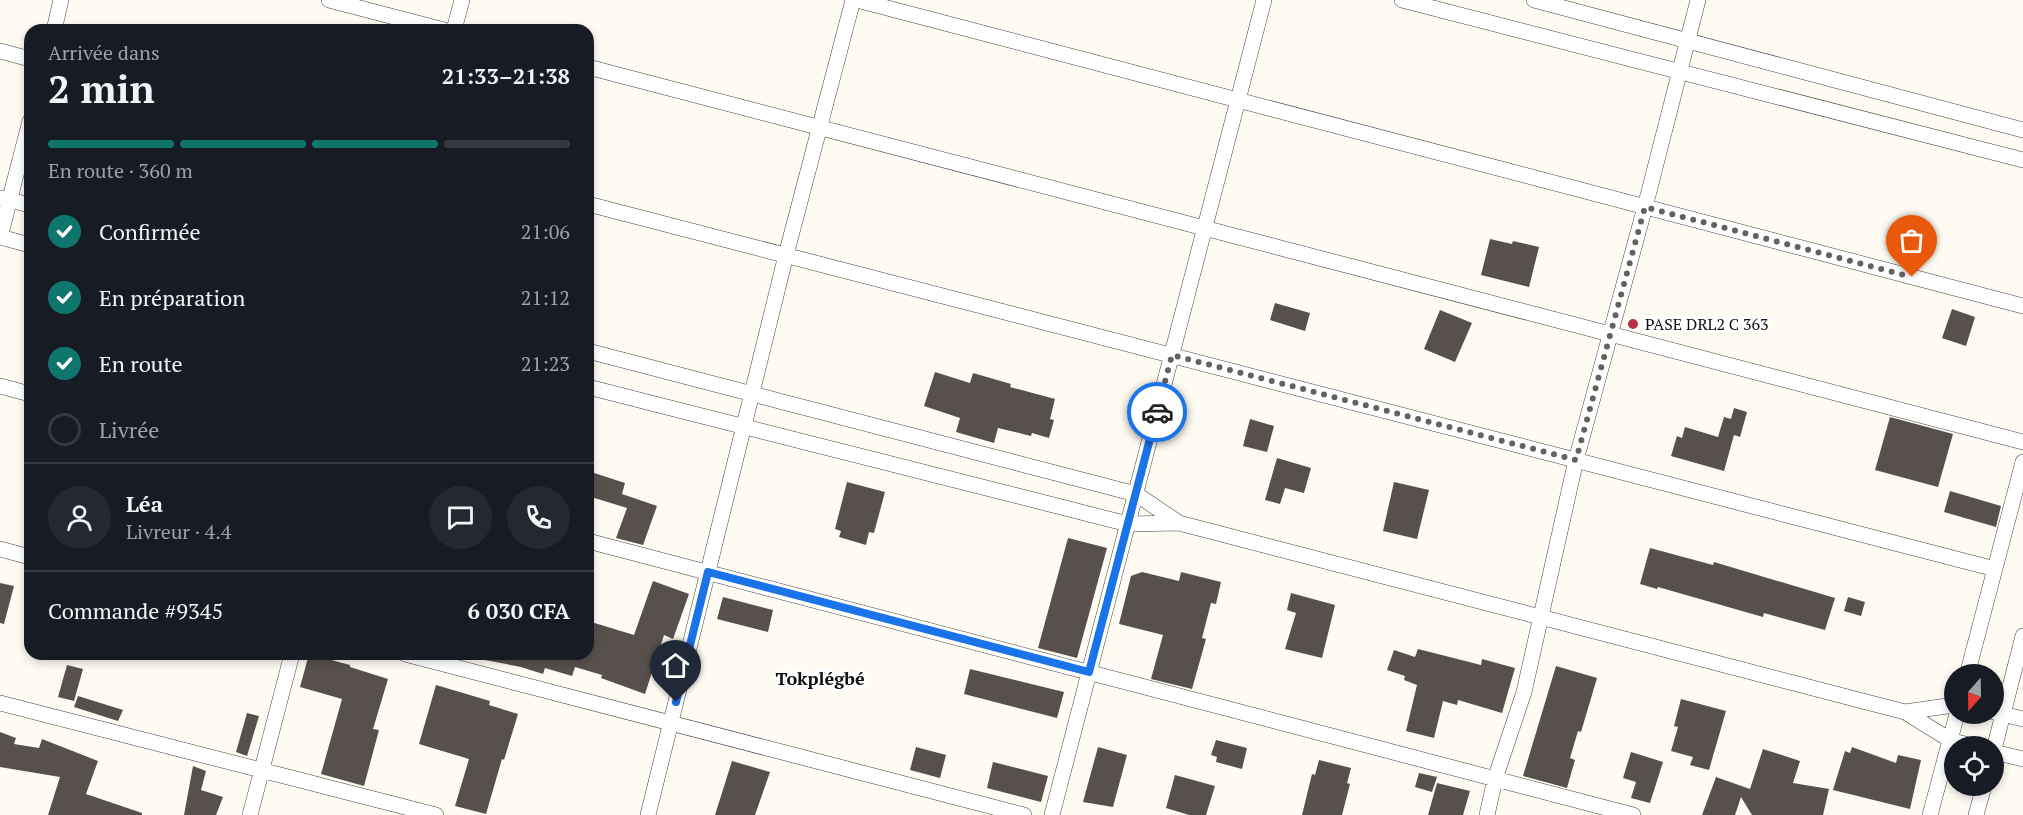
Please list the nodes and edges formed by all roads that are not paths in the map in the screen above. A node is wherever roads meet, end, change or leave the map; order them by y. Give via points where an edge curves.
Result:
1 (62, 0) edge
2 (329, 0) edge
3 (462, 0) edge
4 (855, 0) edge
5 (1264, 0) edge
6 (1402, 0) edge
7 (1534, 0) edge
8 (1698, 0) edge
9 (56, 24) edge
10 (421, 24) edge
11 (456, 24) edge
12 (1687, 42) junction
13 (0, 51) edge
14 (24, 57) edge
15 (594, 70) edge
16 (1679, 72) junction
17 (1238, 100) junction
18 (821, 128) junction
19 (2023, 130) edge
20 (24, 140) edge
21 (2023, 160) edge
22 (5, 199) edge
23 (24, 204) edge
24 (594, 206) edge
25 (1645, 207) junction
26 (1205, 228) junction
27 (0, 237) edge
28 (24, 243) edge
29 (786, 255) junction
30 (2023, 306) edge
31 (1609, 334) junction
32 (594, 353) edge
33 (1172, 355) junction
34 (0, 386) edge
35 (594, 389) edge
36 (24, 392) edge
37 (752, 394) junction
38 (744, 427) junction
39 (2023, 442) edge
40 (1576, 460) junction
41 (2023, 462) edge
42 (1136, 494) junction
43 (1179, 523) junction
44 (1128, 524) junction
45 (594, 543) edge
46 (0, 549) edge
47 (24, 555) edge
48 (1995, 569) junction
49 (708, 572) junction
50 (1540, 618) junction
51 (2023, 636) edge
52 (290, 660) edge
53 (428, 660) edge
54 (1970, 664) edge
55 (1089, 672) junction
56 (2004, 695) edge
57 (0, 703) edge
58 (1944, 706) edge
59 (1905, 712) junction
60 (2004, 714) edge
61 (2023, 719) edge
62 (671, 723) junction
63 (1944, 736) edge
64 (2004, 753) edge
65 (2023, 759) edge
66 (1944, 762) edge
67 (262, 770) junction
68 (1495, 779) junction
69 (1981, 796) edge
70 (250, 815) edge
71 (436, 815) edge
72 (648, 815) edge
73 (1024, 815) edge
74 (1053, 815) edge
75 (1487, 815) edge
76 (1633, 815) edge
77 (1930, 815) edge
78 (1976, 815) edge

1 - 9 street
2 - 10 street
3 - 11 street
4 - 17 street
4 - 18 street
5 - 17 street
6 - 16 street
7 - 12 street
8 - 12 street
12 - 16 street
12 - 19 street
13 - 14 street
15 - 18 street
16 - 21 street
16 - 25 street
17 - 25 street
17 - 26 street
18 - 26 street
18 - 29 street
20 - 22 street
22 - 23 street
22 - 27 street
24 - 29 street
25 - 30 street
25 - 31 street
26 - 31 street
26 - 33 street
27 - 28 street
29 - 33 street
29 - 37 street
31 - 39 street
31 - 40 street
32 - 37 street
33 - 40 street
33 - 42 street
34 - 36 street
35 - 38 street
37 - 38 street
37 - 42 street
38 - 44 street
38 - 49 street
40 - 48 street
40 - 50 street
41 - 48 street
42 - 43 street
42 - 44 street
43 - 44 street
43 - 50 street
44 - 55 street
45 - 49 street
46 - 47 street
48 - 54 street
49 - 55 street
49 - 62 street
50 - 59 street
50 - 68 street via 1524,692
51 - 56 street
52 - 67 street
53 - 62 street
55 - 68 street
55 - 74 street
57 - 67 street
58 - 59 street
59 - 63 street
60 - 61 street
62 - 72 street
62 - 73 street
64 - 65 street
66 - 77 street
67 - 70 street
67 - 71 street
68 - 75 street
68 - 76 street
69 - 78 street

